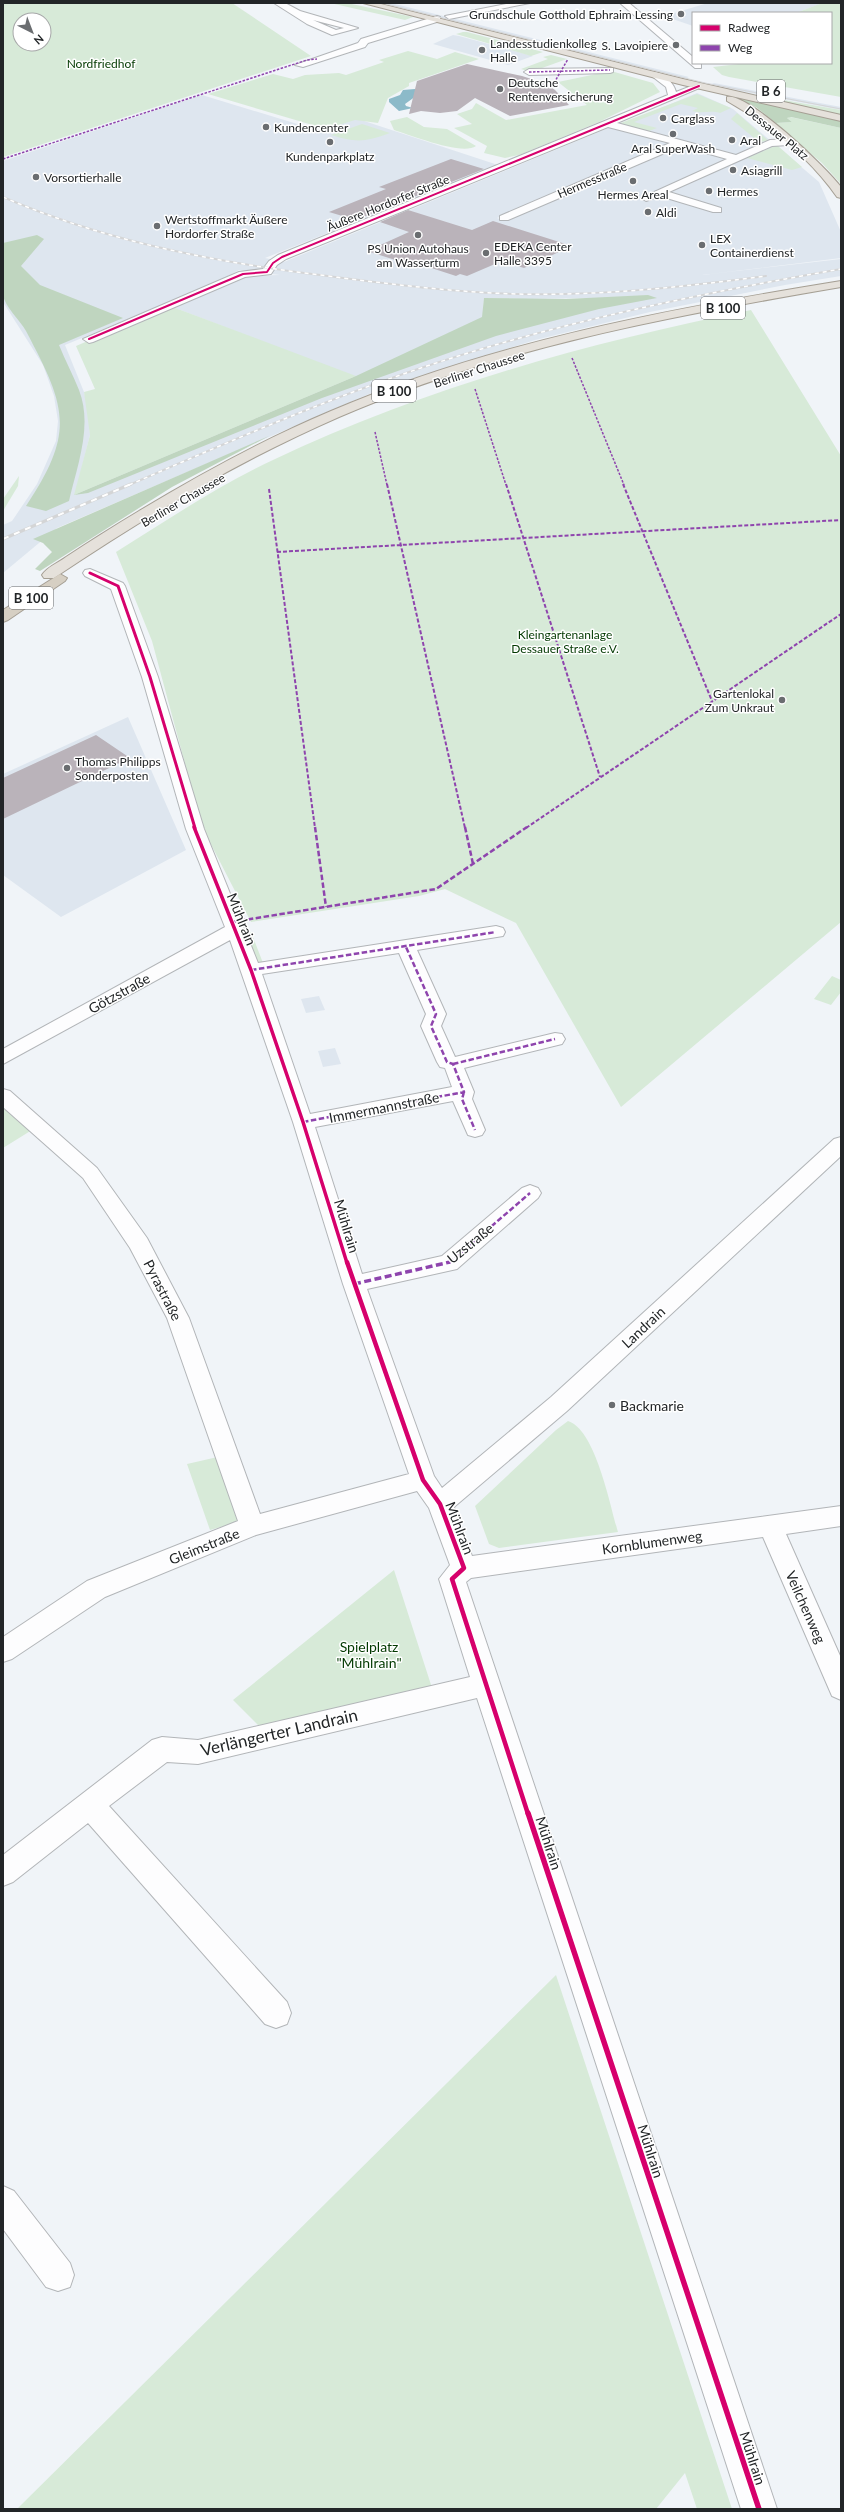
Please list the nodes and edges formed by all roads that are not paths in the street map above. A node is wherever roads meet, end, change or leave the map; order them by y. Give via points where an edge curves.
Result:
1 (278, 3) edge
2 (367, 3) edge
3 (398, 3) edge
4 (526, 3) edge
5 (624, 3) edge
6 (297, 13) junction
7 (449, 16) junction
8 (437, 19) junction
9 (335, 33) junction
10 (364, 41) junction
11 (568, 59) dead end
12 (692, 61) edge
13 (696, 64) edge
14 (300, 65) dead end
15 (698, 66) dead end
16 (610, 70) dead end
17 (561, 71) junction
18 (529, 72) dead end
19 (656, 76) junction
20 (714, 79) junction
21 (554, 83) dead end
22 (700, 86) junction
23 (761, 89) dead end
24 (673, 97) junction
25 (841, 118) edge
26 (609, 124) junction
27 (680, 142) junction
28 (789, 142) junction
29 (737, 158) junction
30 (660, 192) junction
31 (841, 195) edge
32 (646, 198) dead end
33 (717, 210) dead end
34 (504, 218) dead end
35 (841, 284) edge
36 (841, 292) edge
37 (89, 339) dead end
38 (90, 573) dead end
39 (54, 576) junction
40 (3, 607) edge
41 (3, 617) edge
42 (235, 929) junction
43 (496, 932) dead end
44 (406, 947) junction
45 (251, 970) junction
46 (555, 1039) dead end
47 (3, 1057) edge
48 (453, 1064) junction
49 (464, 1092) junction
50 (3, 1096) edge
51 (303, 1122) junction
52 (475, 1130) dead end
53 (839, 1149) edge
54 (530, 1193) dead end
55 (354, 1284) junction
56 (423, 1480) junction
57 (440, 1504) junction
58 (841, 1516) edge
59 (770, 1525) junction
60 (252, 1526) junction
61 (464, 1568) junction
62 (3, 1651) edge
63 (484, 1685) junction
64 (841, 1688) edge
65 (89, 1804) junction
66 (3, 1872) edge
67 (276, 2013) dead end
68 (3, 2202) edge
69 (58, 2275) dead end
70 (759, 2509) edge

1 - 6 street
2 - 8 main road
3 - 7 main road, B 6
4 - 7 street
5 - 12 street
6 - 9 street
6 - 9 street via 354,28
7 - 20 main road, B 6
8 - 10 street
8 - 19 main road
9 - 10 street
10 - 14 street via 362,45
11 - 17 street
13 - 15 street
16 - 17 street
17 - 18 street
17 - 21 street
19 - 22 main road
19 - 24 street via 670,86
20 - 22 main road
20 - 23 main road, B 6
22 - 24 street, Äußere Hordorfer Straße
22 - 25 main road
22 - 28 main road, Dessauer Platz via 743,106
24 - 26 street, Äußere Hordorfer Straße
26 - 27 street
26 - 37 street, Äußere Hordorfer Straße via 282,257 273,263 267,272 243,274
27 - 29 street
27 - 34 street, Hermesstraße
28 - 29 street via 770,143
28 - 31 main road, Dessauer Platz via 828,177
29 - 30 street
30 - 32 street
30 - 33 street
35 - 39 main road, Berliner Chaussee / B 100 via 624,324 480,362 379,397 294,434 204,479 156,506
36 - 39 main road, Berliner Chaussee / B 100 via 791,297 636,326 524,355 433,384 328,425 251,460
38 - 42 street, Mühlrain via 118,586 150,677 195,829
39 - 40 highway, Berliner Chaussee / B 100
39 - 41 highway, Berliner Chaussee / B 100
42 - 45 street, Mühlrain
42 - 47 street, Götzstraße
43 - 44 street
44 - 45 street via 350,956 335,955
44 - 48 street via 436,1014 431,1026 447,1062
45 - 51 street, Mühlrain
46 - 48 street
48 - 49 street
49 - 51 street, Immermannstraße
49 - 52 street via 462,1099
50 - 60 street, Pyrastraße via 90,1173 139,1244 178,1318
51 - 55 street, Mühlrain
53 - 57 street, Landrain via 559,1404
54 - 55 street, Uzstraße via 448,1264
55 - 56 street, Mühlrain
56 - 57 street, Mühlrain
56 - 60 street, Gleimstraße
57 - 61 street, Mühlrain
58 - 59 street, Kornblumenweg
59 - 61 street, Kornblumenweg
59 - 64 street, Veilchenweg
60 - 62 street, Gleimstraße via 92,1591
61 - 63 street, Mühlrain via 452,1579
63 - 65 street, Verlängerter Landrain via 198,1752 162,1749
63 - 70 street, Mühlrain
65 - 66 street, Verlängerter Landrain
65 - 67 street
68 - 69 street

